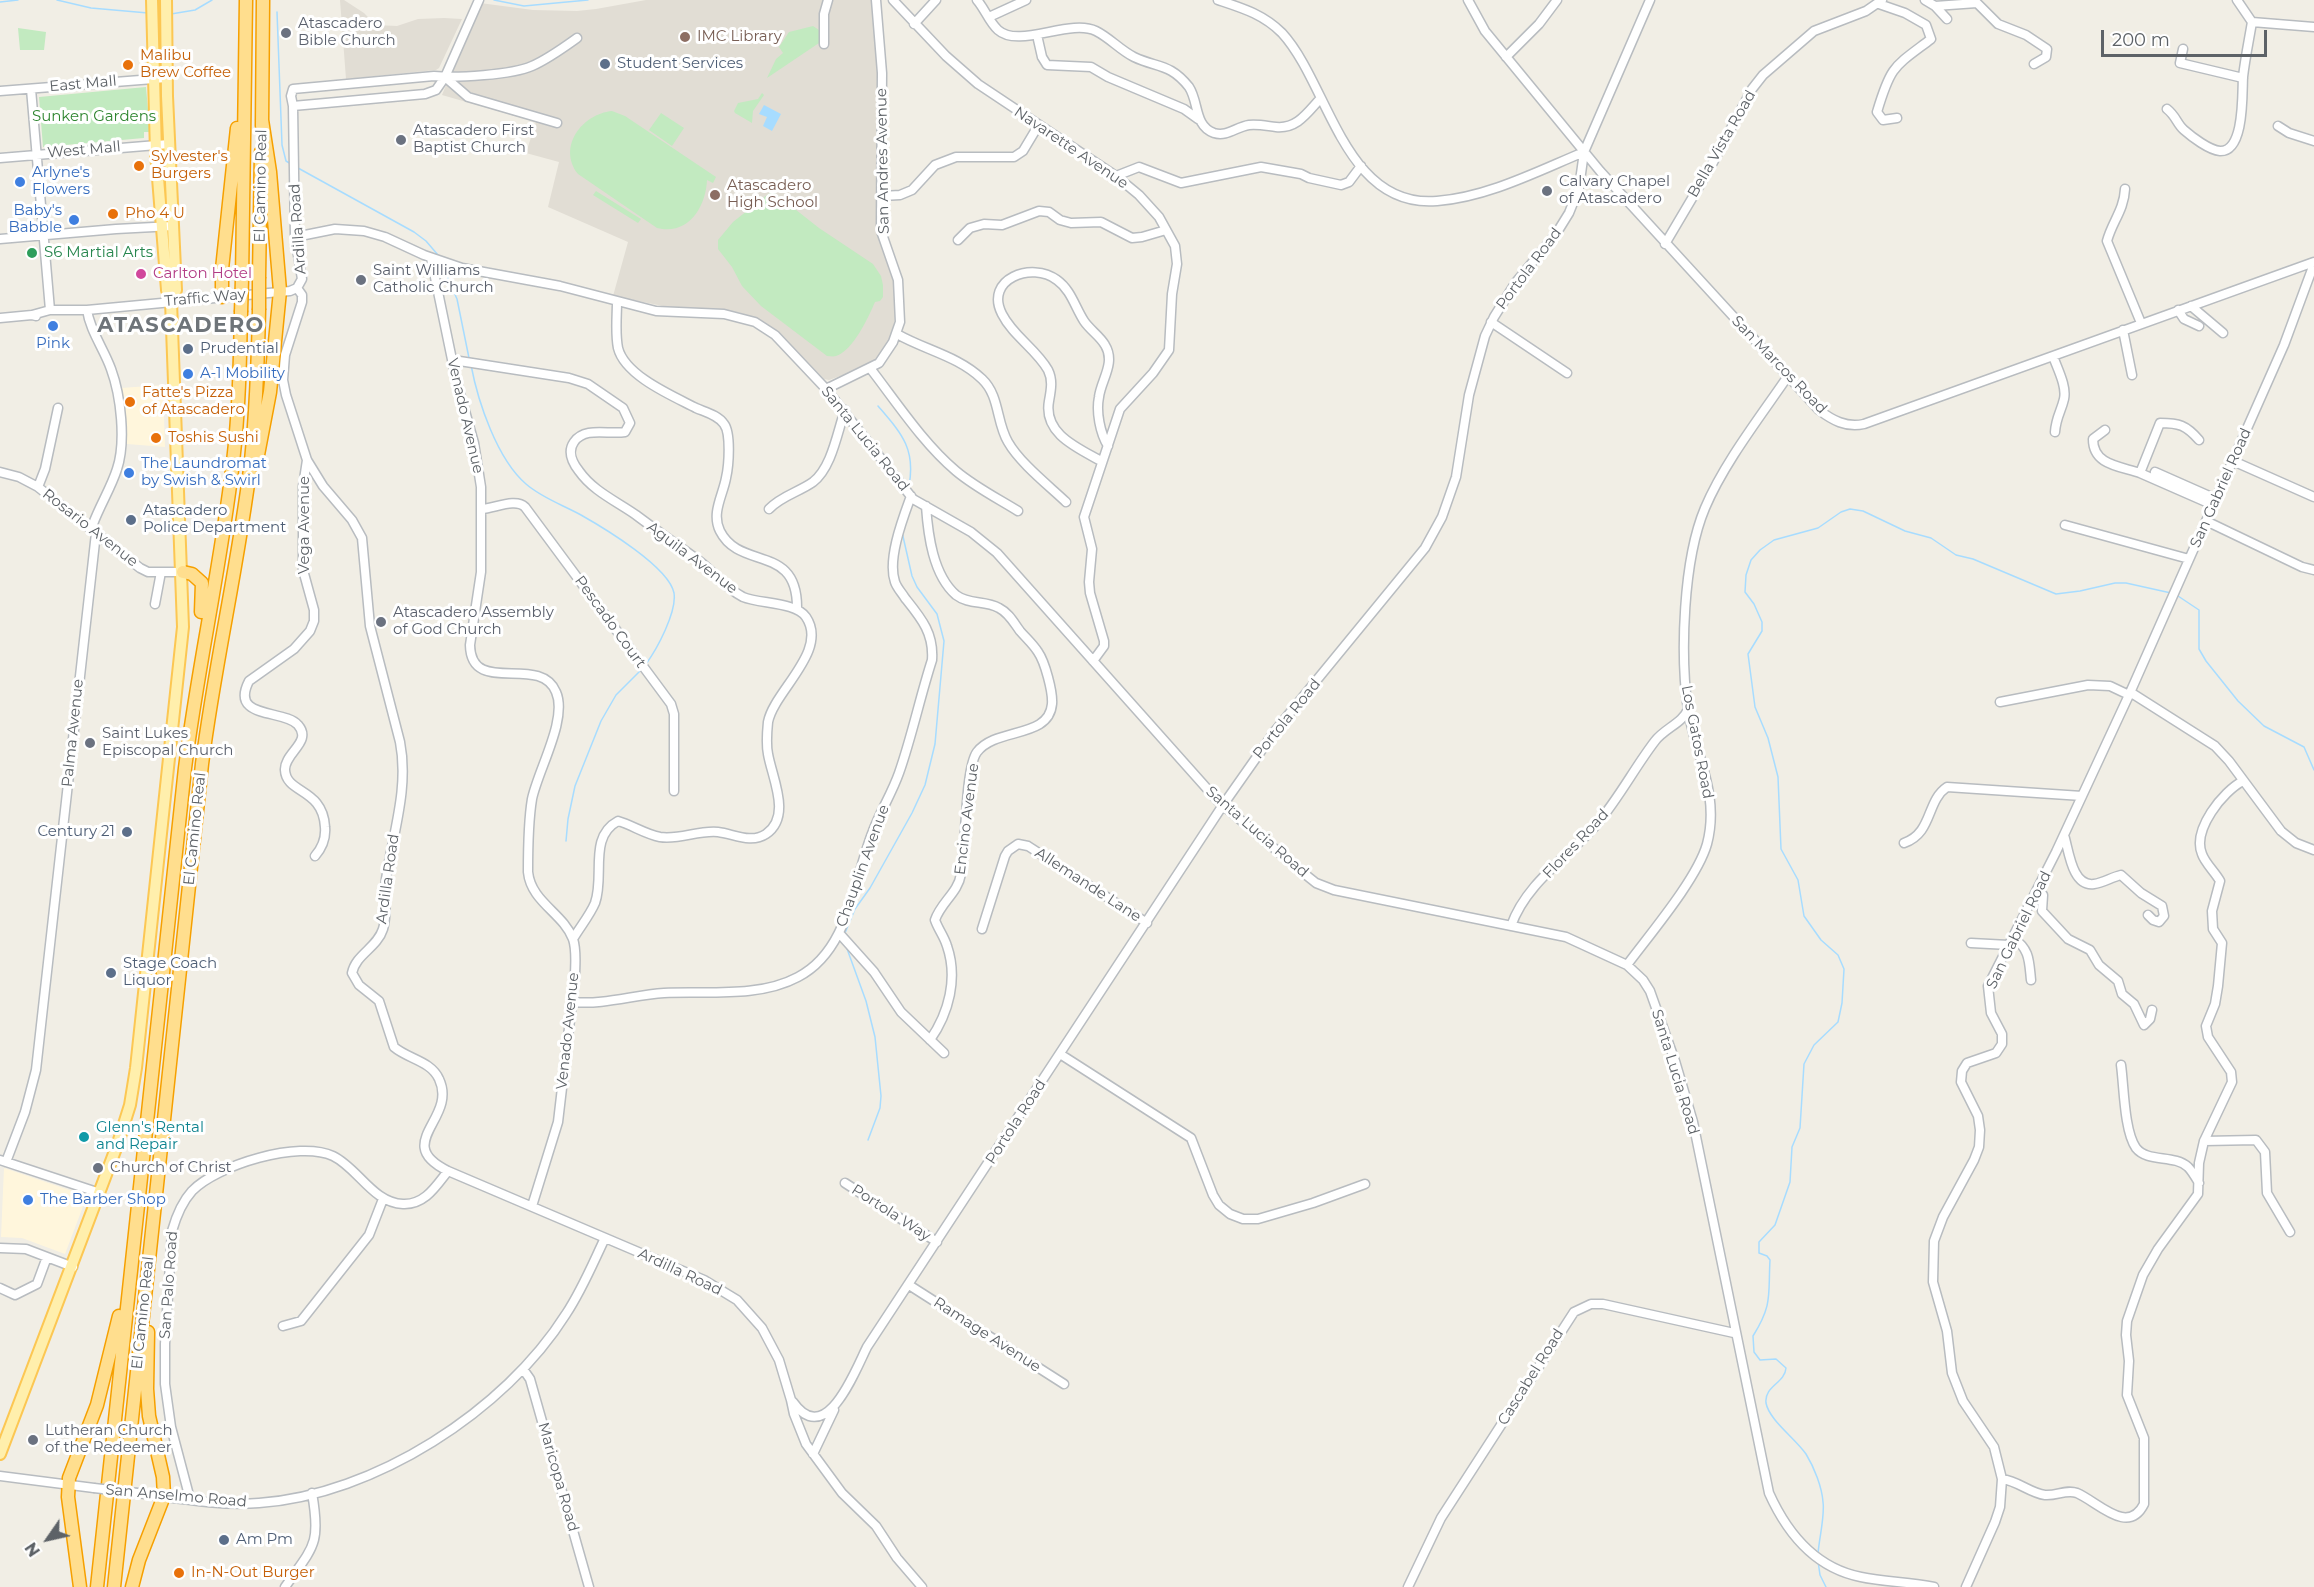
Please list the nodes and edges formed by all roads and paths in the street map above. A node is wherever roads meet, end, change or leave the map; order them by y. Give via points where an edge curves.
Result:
1 (246, 0) edge
2 (263, 0) edge
3 (828, 0) edge
4 (876, 0) edge
5 (893, 0) edge
6 (936, 0) edge
7 (977, 0) edge
8 (1026, 0) edge
9 (1218, 0) edge
10 (1468, 0) edge
11 (1650, 0) edge
12 (1925, 0) edge
13 (2237, 0) edge
14 (166, 1) edge
15 (478, 2) edge
16 (1555, 2) edge
17 (1881, 2) edge
18 (1935, 6) junction
19 (152, 9) edge
20 (989, 17) junction
21 (1947, 19) dead end
22 (2252, 22) junction
23 (914, 24) junction
24 (2314, 27) edge
25 (1037, 35) junction
26 (577, 38) dead end
27 (824, 44) dead end
28 (2183, 49) dead end
29 (1506, 57) junction
30 (2034, 64) dead end
31 (245, 65) junction
32 (445, 77) junction
33 (154, 78) junction
34 (166, 78) junction
35 (2243, 78) junction
36 (31, 89) junction
37 (0, 92) edge
38 (1320, 99) junction
39 (294, 106) junction
40 (2167, 109) dead end
41 (1198, 118) junction
42 (1897, 118) dead end
43 (262, 120) junction
44 (557, 123) dead end
45 (1038, 126) junction
46 (2278, 126) dead end
47 (2314, 141) edge
48 (169, 144) junction
49 (156, 145) junction
50 (1584, 152) junction
51 (37, 154) junction
52 (0, 158) edge
53 (1361, 166) junction
54 (1116, 176) junction
55 (2125, 189) dead end
56 (882, 196) junction
57 (168, 226) junction
58 (1166, 230) junction
59 (44, 235) junction
60 (295, 237) junction
61 (0, 239) edge
62 (958, 240) dead end
63 (1665, 244) junction
64 (431, 258) junction
65 (2314, 263) edge
66 (297, 288) junction
67 (280, 291) junction
68 (222, 297) junction
69 (171, 301) junction
70 (616, 302) junction
71 (2191, 306) junction
72 (50, 310) junction
73 (87, 310) junction
74 (2178, 310) junction
75 (77, 311) junction
76 (32, 315) junction
77 (0, 318) edge
78 (1491, 322) junction
79 (2141, 323) junction
80 (2199, 326) dead end
81 (2123, 330) junction
82 (2223, 333) dead end
83 (897, 334) junction
84 (2053, 356) junction
85 (453, 360) junction
86 (870, 368) junction
87 (1567, 373) dead end
88 (2132, 375) dead end
89 (1788, 376) junction
90 (826, 389) junction
91 (58, 408) dead end
92 (844, 410) junction
93 (2105, 430) dead end
94 (2055, 432) dead end
95 (2199, 440) dead end
96 (1108, 446) junction
97 (307, 460) junction
98 (2233, 460) junction
99 (1101, 461) junction
100 (0, 471) edge
101 (2155, 472) dead end
102 (2140, 473) junction
103 (38, 487) junction
104 (911, 496) junction
105 (2314, 497) edge
106 (245, 501) junction
107 (1066, 502) dead end
108 (2214, 502) junction
109 (926, 506) junction
110 (482, 509) junction
111 (769, 509) dead end
112 (1018, 511) dead end
113 (2206, 521) junction
114 (2065, 525) dead end
115 (96, 533) junction
116 (2189, 559) junction
117 (2314, 570) edge
118 (161, 572) junction
119 (183, 572) junction
120 (155, 604) dead end
121 (797, 609) junction
122 (202, 645) junction
123 (1094, 661) junction
124 (2129, 693) junction
125 (2000, 702) dead end
126 (1688, 708) junction
127 (2243, 781) junction
128 (674, 791) dead end
129 (2082, 796) junction
130 (1223, 805) junction
131 (2064, 835) junction
132 (1904, 843) dead end
133 (2314, 850) edge
134 (315, 856) dead end
135 (2038, 890) junction
136 (2148, 915) dead end
137 (1146, 923) junction
138 (1511, 926) junction
139 (981, 929) dead end
140 (839, 933) junction
141 (573, 939) junction
142 (2011, 942) junction
143 (1971, 943) dead end
144 (1627, 965) junction
145 (2031, 980) dead end
146 (574, 1002) junction
147 (2152, 1010) dead end
148 (930, 1040) junction
149 (944, 1053) dead end
150 (1060, 1054) junction
151 (2121, 1065) dead end
152 (2204, 1141) junction
153 (3, 1161) edge
154 (448, 1171) junction
155 (2199, 1183) junction
156 (845, 1184) dead end
157 (1365, 1184) dead end
158 (100, 1194) junction
159 (383, 1199) junction
160 (532, 1206) junction
161 (2290, 1232) dead end
162 (605, 1238) junction
163 (937, 1242) junction
164 (0, 1248) edge
165 (47, 1257) junction
166 (132, 1262) junction
167 (73, 1268) junction
168 (147, 1274) junction
169 (909, 1285) junction
170 (0, 1288) edge
171 (282, 1326) dead end
172 (1734, 1333) junction
173 (523, 1369) junction
174 (1064, 1384) dead end
175 (791, 1400) junction
176 (837, 1404) junction
177 (0, 1454) edge
178 (813, 1454) junction
179 (0, 1476) edge
180 (2002, 1479) junction
181 (0, 1481) edge
182 (68, 1485) junction
183 (312, 1493) junction
184 (164, 1496) junction
185 (190, 1499) junction
186 (80, 1587) edge
187 (97, 1587) edge
188 (114, 1587) edge
189 (132, 1587) edge
190 (285, 1587) edge
191 (589, 1587) edge
192 (922, 1587) edge
193 (1408, 1587) edge
194 (1934, 1587) edge
195 (1966, 1587) edge

1 - 31 highway, El Camino Real
2 - 43 highway, El Camino Real
3 - 27 street
4 - 56 street, San Andres Avenue via 882,73
5 - 23 street, Navarette Avenue
6 - 23 street
7 - 20 street
8 - 20 street
9 - 38 street via 1255,13 1277,29 1294,50
10 - 29 street, San Marcos Road via 1485,31
11 - 50 street, Portola Road
12 - 18 street
13 - 22 street
14 - 34 main road
15 - 32 street
16 - 29 street
17 - 42 street via 1926,25 1931,39 1895,66 1885,85 1877,112 1883,120
17 - 63 street, Bella Vista Road via 1814,31 1763,75
18 - 21 street
18 - 30 street via 1977,3 1998,24 2047,49 2046,57
19 - 33 main road
20 - 25 street via 1003,34
22 - 24 street
22 - 35 street
23 - 45 street, Navarette Avenue via 978,84
25 - 41 street via 1047,65 1091,67 1184,108
25 - 41 street via 1090,29 1135,57 1171,70 1196,99
26 - 32 street via 520,70
28 - 35 street via 2180,63
29 - 50 street, San Marcos Road
31 - 68 highway via 224,246
31 - 122 highway, El Camino Real, bridge via 239,388 233,462
32 - 39 street via 436,90 425,94
32 - 39 street via 293,89
32 - 44 street via 468,97
33 - 34 street, East Mall
33 - 36 street, East Mall
33 - 49 main road
34 - 48 main road
35 - 40 street via 2240,129 2227,149 2210,148 2182,129
36 - 37 street, East Mall
36 - 51 street
38 - 41 street via 1296,124 1285,127 1249,125 1217,134 1207,130
38 - 53 street
39 - 60 street, Ardilla Road
43 - 67 highway
43 - 106 highway, El Camino Real, bridge via 257,394
45 - 54 street, Navarette Avenue
45 - 56 street via 1023,151 1014,157 956,157 935,165 912,190
46 - 47 street
48 - 49 street, West Mall
48 - 57 main road
49 - 51 street, West Mall
49 - 57 main road
50 - 53 street via 1488,190 1438,201 1417,201 1397,194
50 - 63 street, San Marcos Road
50 - 78 street, Portola Road via 1579,188 1569,213 1515,282
51 - 52 street, West Mall
51 - 59 street
53 - 54 street via 1349,182 1341,185 1261,167 1181,183 1139,167
54 - 58 street, Navarette Avenue via 1139,195
55 - 79 street via 2125,203 2107,241
56 - 83 street, San Andres Avenue via 881,231 900,297
57 - 59 street
57 - 69 main road via 167,290
58 - 62 street via 1132,238 1101,222 1071,223 1039,211 1002,225 970,228
58 - 96 street, Navarette Avenue via 1175,246 1177,264 1169,350 1123,405
59 - 61 street
59 - 72 street
60 - 64 street, Santa Lucia Road via 326,230 355,230 385,237
60 - 66 street, Ardilla Road via 302,279
63 - 89 street, San Marcos Road
64 - 70 street, Santa Lucia Road
64 - 85 street, Venado Avenue
65 - 71 street, San Marcos Road
65 - 98 street, San Gabriel Road via 2293,323
66 - 67 street, Traffic Way
66 - 97 street, Ardilla Road via 302,302 285,355 283,380
67 - 68 street, Traffic Way
67 - 106 highway via 266,417
68 - 69 street, Traffic Way
69 - 73 street, Traffic Way
69 - 119 main road
70 - 90 street, Santa Lucia Road via 656,311 748,319 776,335
70 - 121 street via 618,348 637,373 656,388 724,424 728,436 726,477 718,502 718,525 725,538 740,550 782,567 795,589
71 - 74 street, San Marcos Road
71 - 82 street
72 - 75 street, Traffic Way
72 - 76 street, Traffic Way
73 - 75 street, Traffic Way
73 - 115 street, Palma Avenue via 114,377 121,443 116,473 93,524
74 - 79 street, San Marcos Road
74 - 80 street via 2184,320
75 - 76 street, Traffic Way
76 - 77 street, Traffic Way
78 - 87 street
78 - 130 street, Portola Road via 1469,395 1456,477 1442,517 1425,548 1275,731
79 - 81 street, San Marcos Road
81 - 84 street, San Marcos Road
81 - 88 street
83 - 86 street, San Andres Avenue via 884,357
83 - 107 street via 950,357 981,377 994,397 1012,448
84 - 89 street, San Marcos Road via 1858,425 1826,416
84 - 94 street via 2065,390
85 - 110 street, Venado Avenue via 474,443
85 - 121 street, Aguila Avenue via 569,378 604,393 623,408 630,423 625,432 586,433 574,441 570,455 584,477 700,562 730,590 757,602
86 - 90 street, San Andres Avenue
86 - 112 street via 950,466
89 - 126 street, Los Gatos Road via 1721,479 1700,522 1690,567 1684,642
90 - 92 street, Santa Lucia Road
91 - 103 street
92 - 104 street, Santa Lucia Road
92 - 111 street via 825,467 814,481
93 - 102 street via 2093,439 2093,448 2102,460
95 - 102 street via 2189,428 2160,423
96 - 99 street, Navarette Avenue
96 - 99 street via 1098,406 1109,362 1105,345 1055,278 1037,272 1007,279 999,290 999,307 1009,327 1048,370 1052,383 1048,405 1051,423 1066,441
97 - 134 street, Vega Avenue via 303,486 303,570 314,621 294,650 249,681 246,694 257,711 290,719 301,730 301,741 285,769 289,780 316,800 324,812 325,838
97 - 154 street, Ardilla Road via 362,538 369,626 403,762 386,878 383,929 357,960 352,973 359,985 379,1001 394,1047 429,1067 440,1080 442,1105 425,1135 424,1145 429,1158
98 - 105 street
98 - 108 street, San Gabriel Road
99 - 123 street, Navarette Avenue via 1084,516 1092,549 1090,593 1104,641
100 - 103 street, Rosario Avenue
101 - 108 street
102 - 108 street
103 - 115 street, Rosario Avenue
104 - 109 street, Santa Lucia Road
104 - 140 street, Chauplin Avenue via 897,541 894,574 899,590 928,629 932,660 899,774 872,833
106 - 168 highway, El Camino Real via 207,723
108 - 113 street, San Gabriel Road
109 - 123 street, Santa Lucia Road via 997,553
109 - 148 street, Encino Avenue via 931,546 944,578 955,594 966,601 995,606 1009,616 1041,656 1053,702 1049,715 1040,724 996,737 974,757 969,775 961,876 935,920 948,948 952,974 941,1024
110 - 128 street, Pescado Court via 521,502 671,704
110 - 141 street, Venado Avenue via 481,572 470,651 481,669 537,675 557,693 555,731 532,800 528,873 537,896
113 - 116 street, San Gabriel Road
113 - 117 street
114 - 116 street
115 - 118 street, Rosario Avenue via 140,568
115 - 153 street, Palma Avenue via 42,1034 31,1092
116 - 124 street, San Gabriel Road
118 - 119 street, Rosario Avenue
118 - 120 street
119 - 122 highway via 196,576 203,587 199,627
119 - 158 main road via 182,640 134,1087
121 - 141 street via 809,622 812,637 808,652 769,720 768,753 780,805 773,827 763,836 749,839 707,831 664,837 618,821 610,825 600,847 594,904
122 - 166 highway, El Camino Real via 183,780
123 - 130 street, Santa Lucia Road
124 - 125 street via 2110,686 2088,685
124 - 127 street via 2208,740
124 - 129 street, San Gabriel Road
126 - 138 street, Flores Road via 1686,715 1657,738 1596,825 1528,893
126 - 144 street, Los Gatos Road via 1706,773 1708,839 1688,881
127 - 133 street via 2281,831 2295,843
127 - 152 street via 2216,805 2201,835 2201,853 2220,881 2211,911 2213,929 2222,943 2215,1004 2206,1026 2208,1037 2231,1072 2232,1082
129 - 131 street, San Gabriel Road
129 - 132 street via 1947,787 1924,828
130 - 137 street, Portola Road
130 - 138 street, Santa Lucia Road via 1322,886
131 - 135 street, San Gabriel Road
131 - 136 street via 2078,879 2086,885 2097,884 2121,875 2162,906 2164,916 2159,922
135 - 142 street, San Gabriel Road
135 - 147 street via 2043,895 2042,911 2068,939 2090,950 2099,965 2118,981 2122,994 2134,1004 2144,1025
137 - 139 street, Allemande Lane via 1028,846 1018,844 1005,856
137 - 150 street, Portola Road
138 - 144 street, Santa Lucia Road via 1572,939
140 - 146 street, Chauplin Avenue via 813,968 778,985
140 - 148 street via 874,972 901,1012
141 - 146 street, Venado Avenue
142 - 143 street
142 - 145 street via 2023,944
142 - 180 street, San Gabriel Road via 1988,986 1991,1013 2002,1034 2002,1044 1996,1053 1967,1063 1962,1071 1961,1082 1978,1116 1979,1147 1943,1217 1934,1241 1933,1260 1933,1282 1947,1331 1952,1374 1964,1401 1994,1447
144 - 172 street, Santa Lucia Road via 1650,991 1686,1097
146 - 160 street, Venado Avenue via 558,1122
148 - 149 street
150 - 157 street via 1191,1138 1213,1195 1230,1214 1258,1219
150 - 163 street, Portola Road
151 - 155 street via 2130,1133 2137,1149 2150,1157 2170,1158 2188,1167
152 - 155 street
152 - 161 street via 2256,1140 2265,1152 2267,1193
153 - 158 street
154 - 159 street via 417,1202 400,1204
154 - 160 street, Ardilla Road
155 - 180 street via 2198,1194 2143,1275 2127,1321 2127,1395 2144,1438 2144,1504 2140,1512 2123,1518 2078,1494 2068,1491 2046,1495
156 - 163 street, Portola Way
158 - 167 main road
159 - 171 street via 369,1235 305,1316
159 - 185 street, San Palo Road via 339,1160 318,1151 297,1150 217,1174 194,1189 183,1203 172,1232 165,1377 171,1427
160 - 162 street, Ardilla Road
162 - 173 street, San Anselmo Road via 566,1315
162 - 175 street, Ardilla Road via 710,1283 736,1300 769,1338
163 - 169 street, Portola Road
164 - 165 street via 26,1249
165 - 167 street
165 - 170 street via 36,1284 15,1295
166 - 182 highway via 102,1389
166 - 187 highway, El Camino Real
167 - 177 main road
168 - 184 highway via 147,1389
168 - 188 highway, El Camino Real
169 - 174 street, Ramage Avenue
169 - 176 street, Portola Road via 867,1347
172 - 193 street, Cascabel Road via 1604,1304 1591,1304 1574,1312 1441,1518
172 - 194 street, Santa Lucia Road via 1769,1493 1788,1529 1800,1544 1837,1569 1858,1577
173 - 183 street, San Anselmo Road via 440,1438 371,1474
173 - 191 street, Maricopa Road via 530,1379
175 - 176 street via 811,1416 826,1414
175 - 178 street, Ardilla Road via 799,1429
176 - 178 street, Portola Road
178 - 192 street, Ardilla Road via 843,1493 876,1526
179 - 182 street, San Anselmo Road
180 - 195 street, San Gabriel Road via 1998,1515
181 - 182 street, San Anselmo Road via 58,1488
182 - 184 street, San Anselmo Road, bridge
182 - 186 highway
183 - 185 street, San Anselmo Road via 250,1504
183 - 190 street via 316,1537
184 - 185 street, San Anselmo Road
184 - 189 highway

